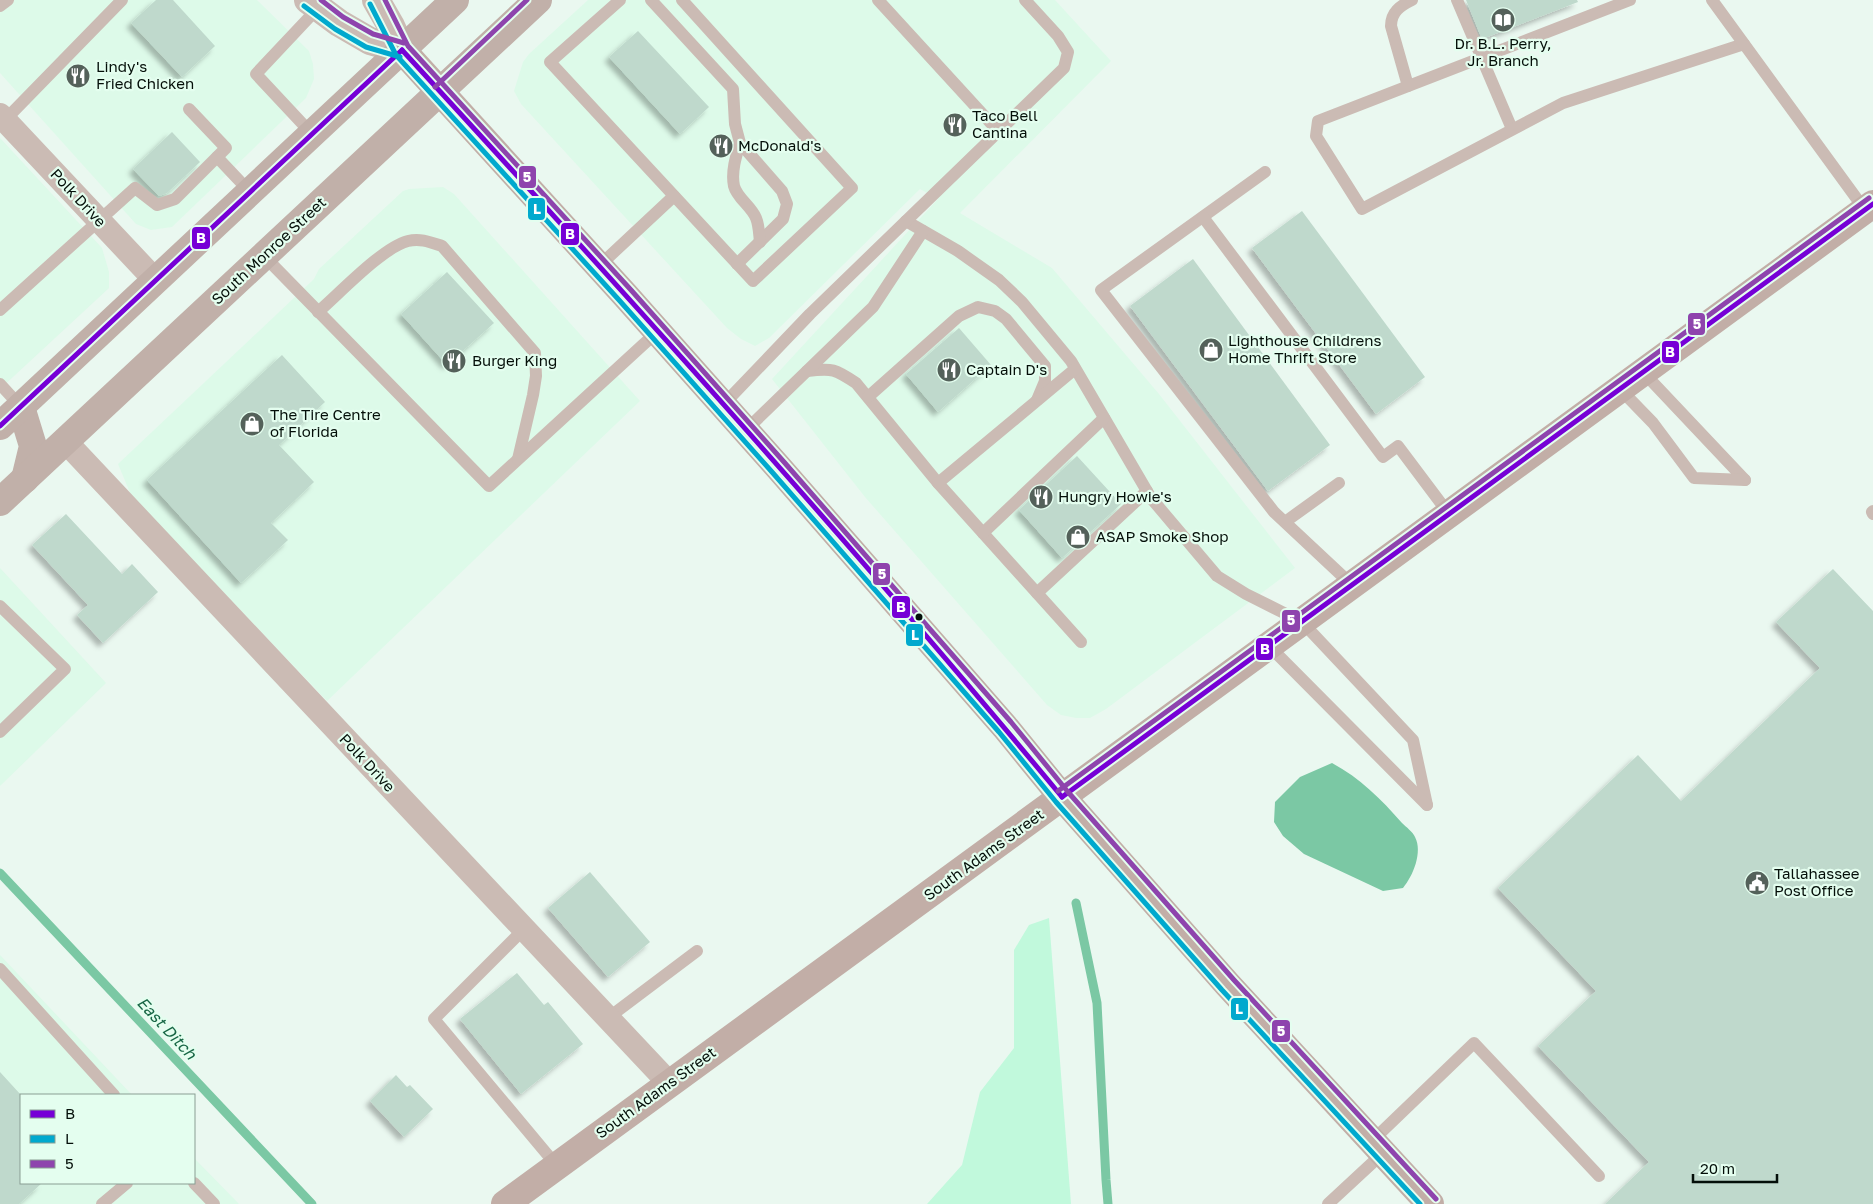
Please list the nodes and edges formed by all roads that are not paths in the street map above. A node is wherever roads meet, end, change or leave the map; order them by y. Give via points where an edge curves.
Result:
1 (8, 0) edge
2 (122, 0) edge
3 (376, 0) edge
4 (455, 0) edge
5 (538, 0) edge
6 (651, 0) edge
7 (682, 0) edge
8 (878, 0) edge
9 (1025, 0) edge
10 (1412, 0) edge
11 (1458, 0) edge
12 (1630, 0) edge
13 (1712, 0) edge
14 (616, 2) edge
15 (313, 4) edge
16 (0, 6) edge
17 (1744, 44) junction
18 (402, 50) junction
19 (1482, 57) junction
20 (1408, 86) junction
21 (440, 92) junction
22 (189, 109) dead end
23 (2, 118) edge
24 (1512, 129) junction
25 (998, 131) junction
26 (312, 134) junction
27 (740, 143) junction
28 (217, 157) junction
29 (1265, 172) dead end
30 (250, 192) junction
31 (674, 196) junction
32 (1869, 207) edge
33 (1203, 217) junction
34 (99, 220) junction
35 (906, 221) junction
36 (924, 232) junction
37 (760, 242) junction
38 (264, 256) junction
39 (737, 264) junction
40 (599, 266) junction
41 (156, 281) junction
42 (0, 310) edge
43 (318, 312) junction
44 (658, 331) junction
45 (1075, 369) junction
46 (807, 371) junction
47 (1643, 372) junction
48 (0, 384) edge
49 (1620, 389) junction
50 (868, 397) junction
51 (1037, 400) junction
52 (724, 405) junction
53 (20, 407) junction
54 (1104, 418) junction
55 (0, 426) edge
56 (746, 430) junction
57 (65, 441) junction
58 (518, 459) junction
59 (25, 479) junction
60 (938, 483) junction
61 (1339, 483) dead end
62 (1147, 491) junction
63 (0, 502) edge
64 (1449, 514) junction
65 (1284, 522) junction
66 (983, 533) junction
67 (1352, 585) junction
68 (1037, 593) junction
69 (0, 606) edge
70 (1302, 622) junction
71 (1081, 642) dead end
72 (1269, 646) junction
73 (0, 732) edge
74 (1062, 797) junction
75 (524, 929) junction
76 (697, 951) dead end
77 (0, 970) edge
78 (608, 1018) junction
79 (670, 1084) junction
80 (113, 1094) edge
81 (1377, 1147) junction
82 (557, 1166) junction
83 (1599, 1176) dead end
84 (195, 1183) edge
85 (126, 1184) edge
86 (102, 1204) edge
87 (214, 1204) edge
88 (505, 1204) edge
89 (1328, 1204) edge
90 (1430, 1204) edge

1 - 16 lane
2 - 23 lane
3 - 18 street
4 - 18 main road
5 - 21 main road, South Monroe Street
6 - 27 lane via 733,90
7 - 39 lane via 852,188 753,281
8 - 25 lane
9 - 25 lane via 1068,52 1064,68
10 - 20 lane via 1399,7 1391,18
11 - 19 lane
12 - 19 lane
13 - 17 lane
14 - 31 lane via 550,62
15 - 18 street via 370,41
15 - 26 lane via 256,74
17 - 24 lane via 1563,103
17 - 32 lane
18 - 21 main road
18 - 26 main road
19 - 20 lane
19 - 24 lane
20 - 24 lane via 1318,121 1316,136 1362,209
21 - 38 main road, South Monroe Street
21 - 40 main road
22 - 28 lane via 226,148
23 - 34 street, Polk Drive
25 - 35 lane
26 - 30 main road
27 - 37 lane via 735,159 734,186 756,219
27 - 37 lane via 782,191 788,204 783,219
28 - 30 lane
28 - 34 lane via 175,199 157,204 135,188
29 - 33 lane
30 - 41 main road
31 - 39 lane
31 - 40 lane
32 - 47 main road, South Adams Street
33 - 64 lane via 1383,457 1398,446
33 - 65 lane via 1102,290
34 - 41 street, Polk Drive
34 - 42 lane
35 - 36 lane
35 - 52 lane via 810,314
36 - 45 lane via 999,280 1022,302
36 - 46 lane via 873,307
37 - 39 lane
38 - 43 lane
38 - 57 main road, South Monroe Street
40 - 44 main road
41 - 53 main road
43 - 58 lane via 489,486
43 - 58 lane via 388,250 408,241 422,240 442,246 535,353 536,376
44 - 52 main road
44 - 58 lane
45 - 51 lane
45 - 54 lane
46 - 50 lane via 825,369 839,372 856,383
46 - 56 lane
47 - 49 main road, South Adams Street
47 - 49 lane via 1745,480 1694,478 1652,423
48 - 53 lane
49 - 64 main road, South Adams Street
50 - 51 lane via 959,316 978,307 996,311 1006,319 1045,366 1045,381
50 - 60 lane
51 - 60 lane
52 - 56 main road
53 - 55 main road
53 - 59 main road via 33,446
54 - 62 lane
54 - 66 lane
56 - 74 main road via 993,713
57 - 59 main road, South Monroe Street
57 - 75 street, Polk Drive
59 - 63 main road, South Monroe Street
60 - 66 lane
61 - 65 lane
62 - 68 lane
62 - 70 lane via 1217,576
64 - 67 main road, South Adams Street
65 - 67 lane
66 - 68 lane
67 - 70 main road, South Adams Street
68 - 71 lane
69 - 73 lane via 65,669
70 - 72 main road, South Adams Street
70 - 72 lane via 1412,740 1427,805
72 - 74 main road, South Adams Street
74 - 79 main road, South Adams Street
74 - 81 main road
75 - 78 street, Polk Drive
75 - 82 lane via 434,1019
76 - 78 lane
77 - 80 lane
78 - 79 street, Polk Drive
79 - 82 main road, South Adams Street
81 - 83 lane via 1474,1043
81 - 89 lane
81 - 90 main road
82 - 88 main road, South Adams Street
84 - 87 lane
85 - 86 lane

